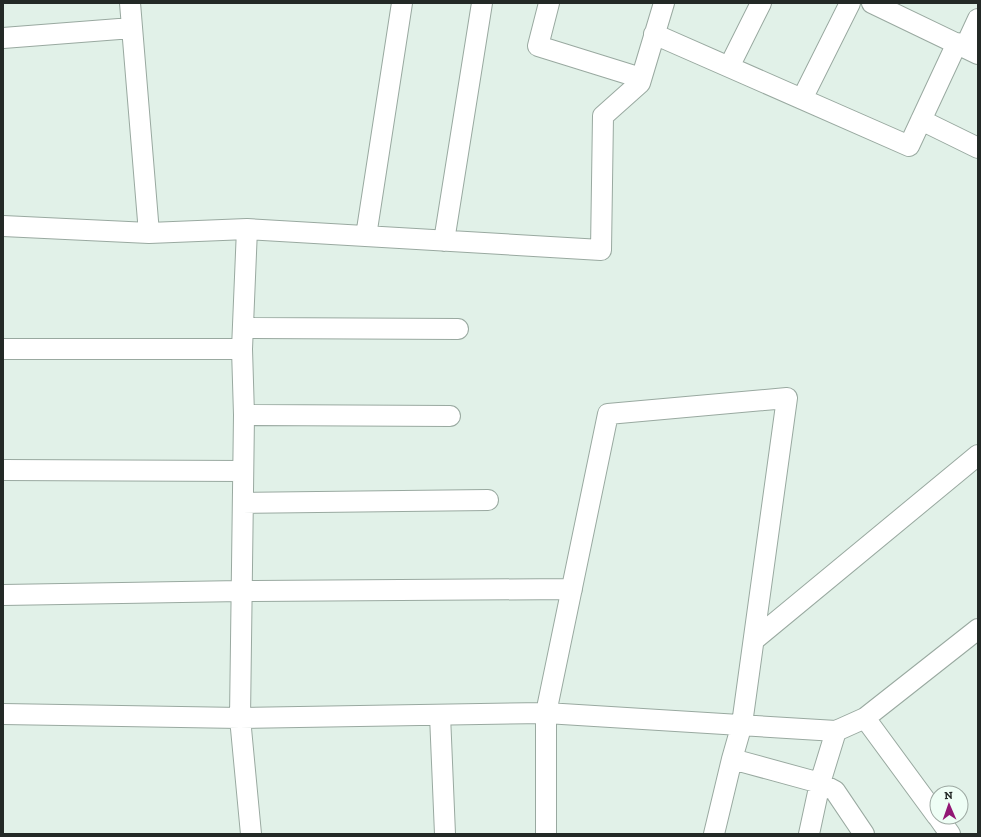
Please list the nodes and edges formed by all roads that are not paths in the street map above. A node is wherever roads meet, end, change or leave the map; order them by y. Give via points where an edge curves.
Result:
1 (130, 3) edge
2 (402, 3) edge
3 (482, 3) edge
4 (549, 3) edge
5 (664, 3) edge
6 (761, 3) edge
7 (850, 3) edge
8 (872, 3) edge
9 (978, 19) edge
10 (132, 28) junction
11 (654, 34) junction
12 (3, 38) edge
13 (966, 48) edge
14 (729, 67) junction
15 (641, 78) junction
16 (802, 99) junction
17 (921, 120) junction
18 (978, 148) edge
19 (3, 226) edge
20 (248, 229) junction
21 (149, 233) junction
22 (366, 236) junction
23 (444, 241) junction
24 (243, 328) junction
25 (458, 329) dead end
26 (3, 349) edge
27 (242, 349) junction
28 (244, 415) junction
29 (450, 416) dead end
30 (978, 455) edge
31 (3, 470) edge
32 (243, 471) junction
33 (488, 500) dead end
34 (243, 503) junction
35 (572, 589) junction
36 (241, 591) junction
37 (3, 596) edge
38 (976, 635) edge
39 (754, 640) junction
40 (546, 713) junction
41 (3, 714) edge
42 (440, 715) junction
43 (240, 718) junction
44 (865, 718) junction
45 (742, 724) junction
46 (836, 731) junction
47 (732, 759) junction
48 (820, 783) junction
49 (929, 805) edge
50 (944, 825) edge
51 (251, 834) edge
52 (445, 834) edge
53 (546, 834) edge
54 (714, 834) edge
55 (809, 834) edge
56 (864, 834) edge
57 (950, 834) edge

1 - 10 street
2 - 22 street
3 - 23 street
4 - 15 street via 538,46
5 - 11 street
6 - 14 street
7 - 16 street
8 - 13 street
9 - 13 street
10 - 12 street
10 - 21 street
11 - 14 street
11 - 15 street
13 - 17 street
14 - 16 street
15 - 23 street via 640,83 603,116 601,250
16 - 17 street via 909,146
17 - 18 street
19 - 21 street
20 - 21 street
20 - 22 street
20 - 24 street
22 - 23 street
24 - 25 street
24 - 27 street
26 - 27 street
27 - 28 street
28 - 29 street
28 - 32 street
30 - 39 street
31 - 32 street
32 - 34 street
33 - 34 street
34 - 36 street
35 - 36 street
35 - 39 street via 608,414 787,398
35 - 40 street
36 - 37 street
36 - 43 street
38 - 44 street
39 - 45 street
40 - 42 street
40 - 45 street
40 - 53 street
41 - 43 street
42 - 43 street
42 - 52 street
43 - 51 street
44 - 46 street
44 - 49 street
45 - 46 street
45 - 47 street
46 - 48 street
47 - 48 street
47 - 54 street
48 - 55 street
48 - 56 street via 835,791
50 - 57 street

